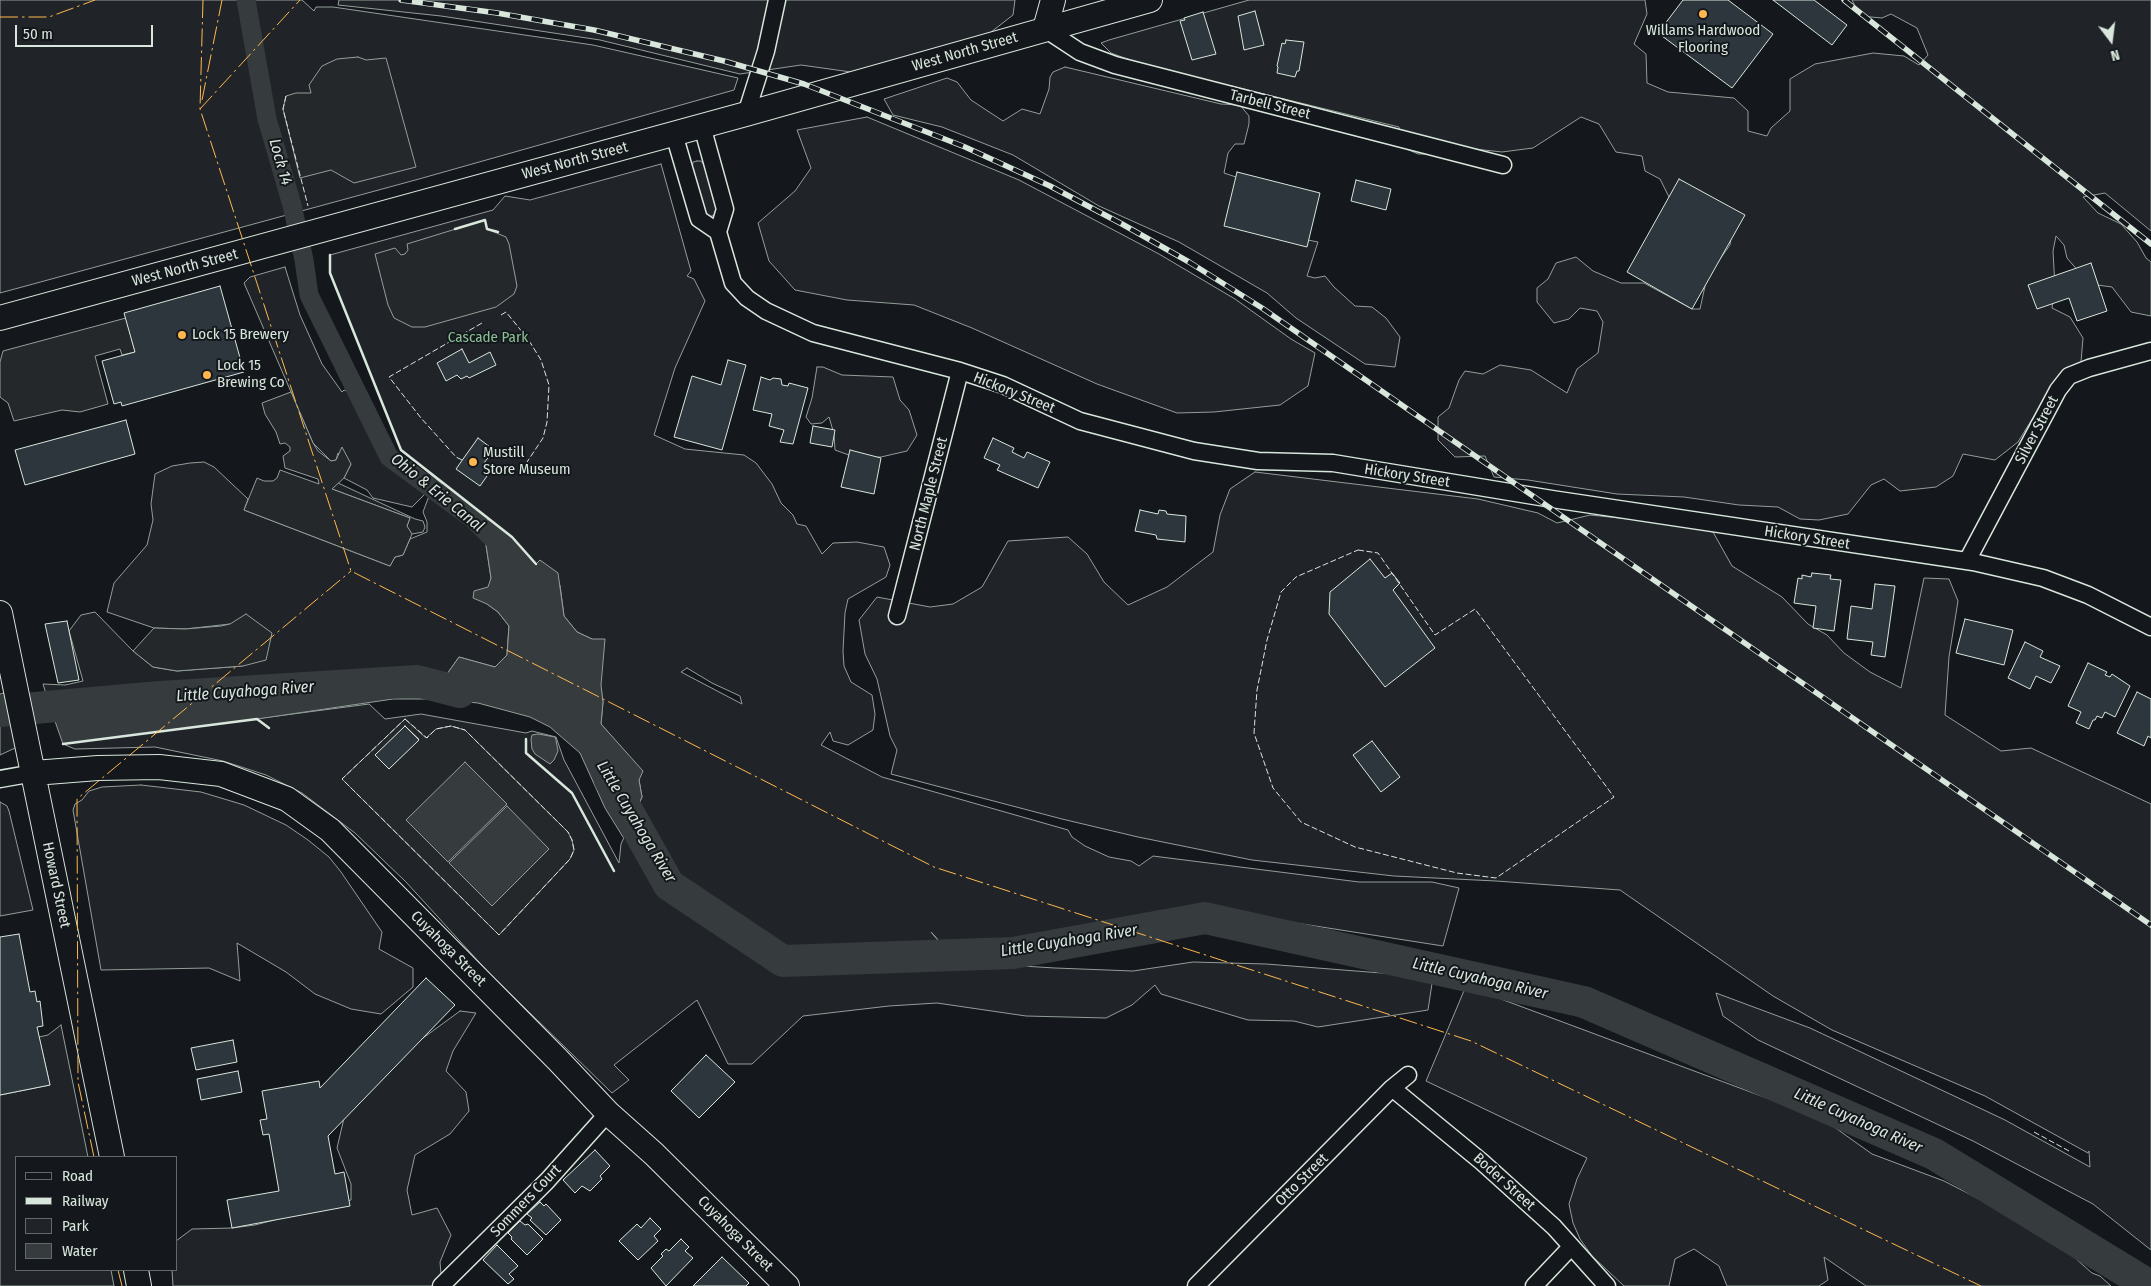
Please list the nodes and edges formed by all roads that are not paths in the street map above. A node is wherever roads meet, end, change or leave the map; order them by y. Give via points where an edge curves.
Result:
1 (777, 0) edge
2 (1053, 0) edge
3 (1150, 0) edge
4 (1044, 29) junction
5 (746, 114) junction
6 (702, 126) junction
7 (674, 134) junction
8 (1503, 165) dead end
9 (718, 232) junction
10 (0, 318) edge
11 (2151, 351) edge
12 (960, 371) junction
13 (1967, 561) junction
14 (0, 613) edge
15 (897, 616) dead end
16 (2151, 627) edge
17 (34, 773) junction
18 (0, 779) edge
19 (1408, 1075) dead end
20 (1392, 1088) junction
21 (608, 1113) junction
22 (112, 1156) edge
23 (1571, 1247) junction
24 (136, 1271) edge
25 (139, 1286) edge
26 (441, 1286) edge
27 (787, 1286) edge
28 (1196, 1286) edge
29 (1534, 1286) edge
30 (1607, 1286) edge

1 - 5 street via 766,51
2 - 4 street
3 - 4 street, West North Street
4 - 5 street, West North Street
4 - 8 street, Tarbell Street via 1080,52 1115,65
5 - 6 street, West North Street
6 - 7 street, West North Street
6 - 9 street via 725,209
7 - 9 street via 699,219
7 - 10 street, West North Street
9 - 12 street, Hickory Street via 733,283 766,311 812,333
11 - 13 street, Silver Street via 2069,376 2058,390
12 - 13 street, Hickory Street via 1002,385 1080,421 1194,451 1258,461 1333,463 1552,500
12 - 15 street, North Maple Street
13 - 16 street, Hickory Street via 2043,578 2088,595
14 - 17 street, Howard Street
17 - 18 street
17 - 21 street, Cuyahoga Street via 159,767 221,774 287,799 330,830
17 - 22 street, Howard Street
19 - 20 street, Otto Street
20 - 23 street, Boder Street via 1482,1162 1554,1227
20 - 28 street, Otto Street
21 - 26 street, Sommers Court via 547,1181
21 - 27 street, Cuyahoga Street
23 - 29 street
23 - 30 street, Boder Street
24 - 25 street

